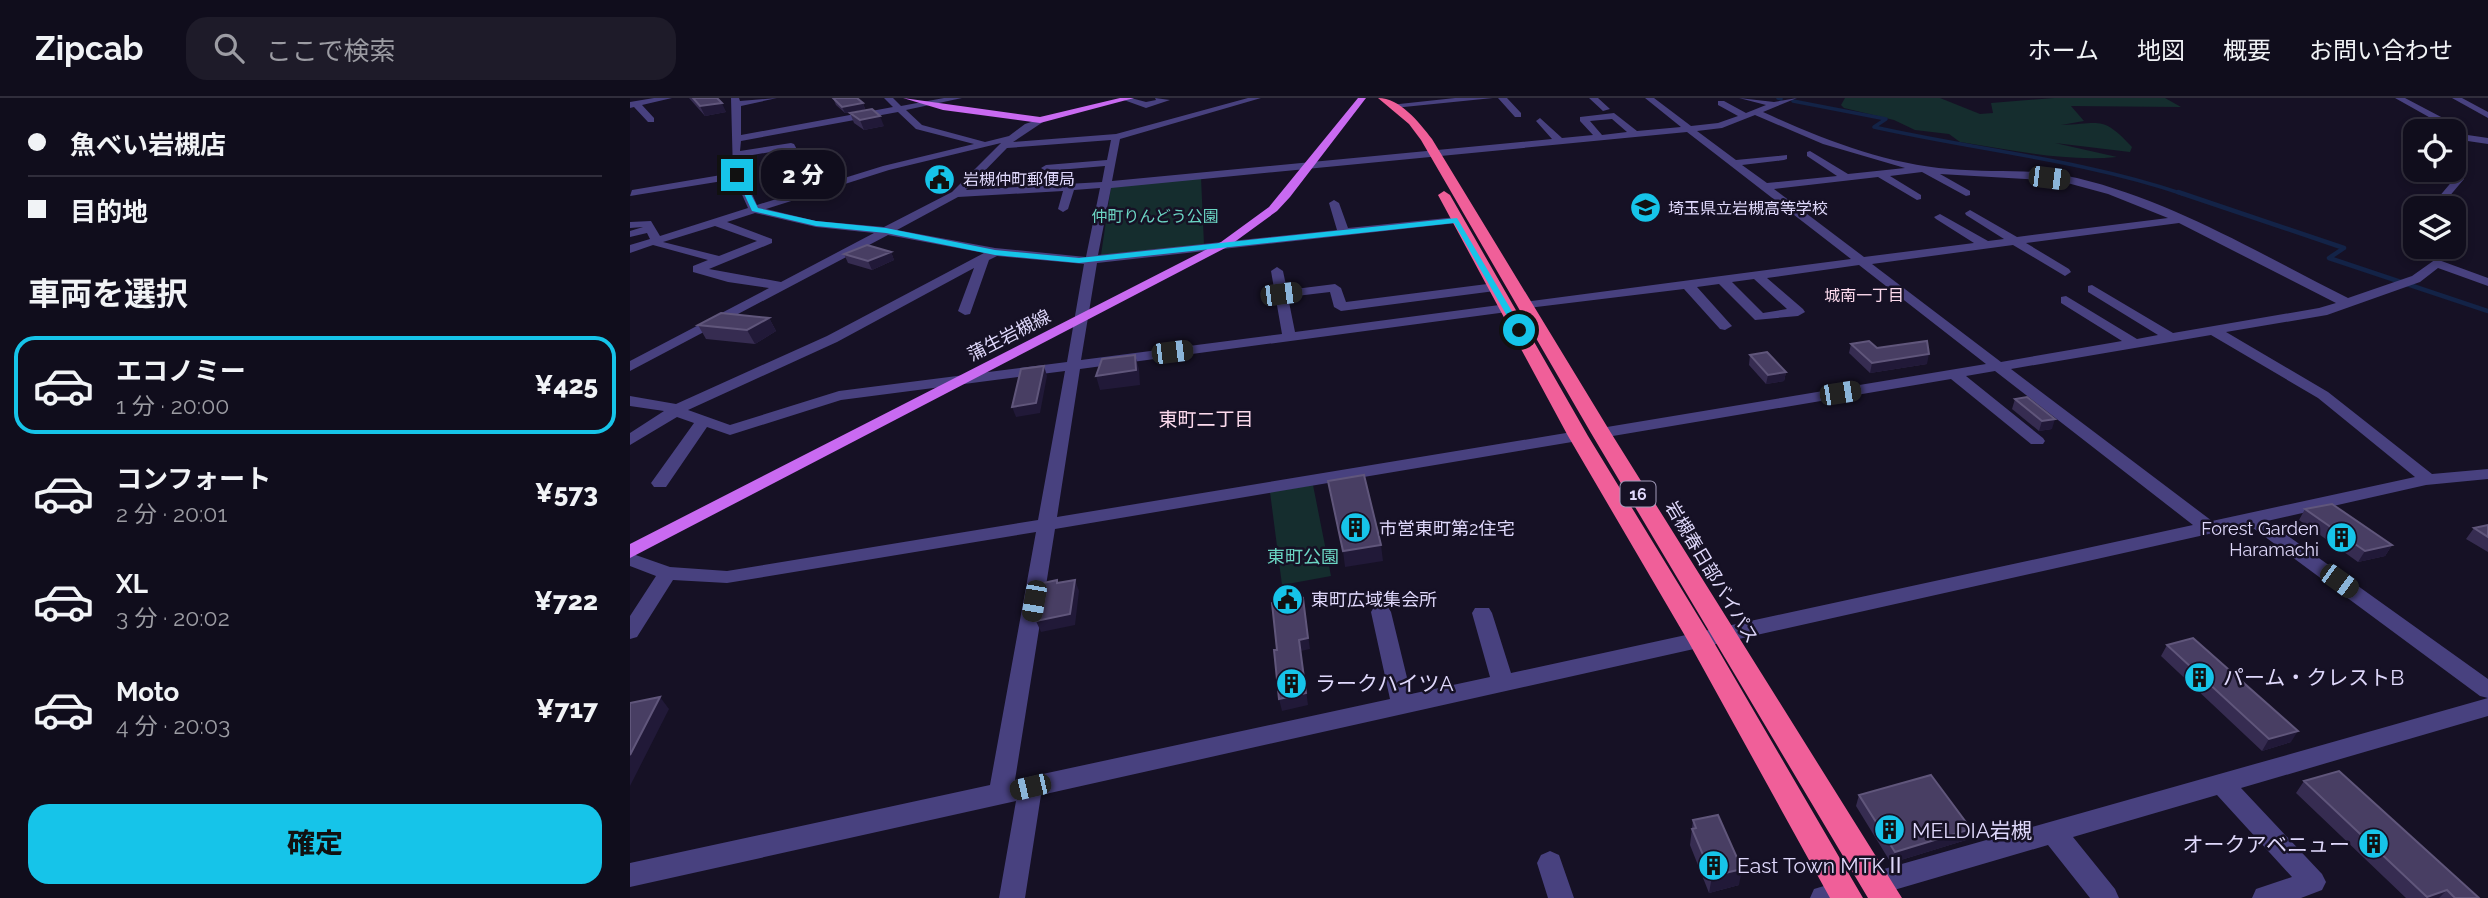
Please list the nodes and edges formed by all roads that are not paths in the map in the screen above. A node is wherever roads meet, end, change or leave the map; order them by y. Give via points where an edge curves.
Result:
1 (668, 98) edge
2 (773, 98) edge
3 (888, 98) edge
4 (907, 98) edge
5 (954, 98) edge
6 (1159, 98) edge
7 (1257, 98) edge
8 (1362, 98) edge
9 (1368, 98) edge
10 (1420, 98) edge
11 (1489, 98) edge
12 (1502, 98) edge
13 (1593, 98) edge
14 (1649, 98) edge
15 (1743, 98) edge
16 (1793, 98) edge
17 (2399, 98) edge
18 (2456, 98) edge
19 (1127, 99) edge
20 (736, 101) edge
21 (1389, 102) edge
22 (1721, 103) dead end
23 (633, 104) edge
24 (926, 104) junction
25 (1776, 105) junction
26 (900, 109) junction
27 (1606, 109) dead end
28 (1757, 113) junction
29 (1171, 114) dead end
30 (1518, 115) dead end
31 (2488, 115) edge
32 (1747, 117) junction
33 (1184, 118) junction
34 (2438, 119) edge
35 (651, 120) dead end
36 (1040, 120) junction
37 (1540, 121) dead end
38 (2488, 121) edge
39 (1096, 128) dead end
40 (1785, 128) junction
41 (1690, 129) junction
42 (1769, 129) dead end
43 (1636, 134) junction
44 (1120, 136) junction
45 (1601, 138) junction
46 (1817, 138) junction
47 (2466, 138) edge
48 (736, 139) junction
49 (1008, 141) junction
50 (1559, 141) junction
51 (1797, 141) dead end
52 (2485, 141) edge
53 (985, 144) junction
54 (1827, 152) dead end
55 (1429, 154) junction
56 (1810, 154) dead end
57 (736, 155) junction
58 (795, 155) dead end
59 (1229, 157) dead end
60 (1784, 157) dead end
61 (1112, 162) junction
62 (1733, 163) junction
63 (1310, 165) junction
64 (1045, 168) dead end
65 (1924, 169) junction
66 (1231, 173) junction
67 (1880, 174) junction
68 (737, 175) junction
69 (1864, 176) junction
70 (1847, 178) junction
71 (2456, 182) edge
72 (1106, 185) junction
73 (1763, 187) junction
74 (1069, 188) junction
75 (632, 193) edge
76 (1966, 193) dead end
77 (956, 194) junction
78 (2445, 196) edge
79 (1917, 197) dead end
80 (1334, 203) dead end
81 (1063, 209) dead end
82 (755, 210) junction
83 (1970, 213) dead end
84 (1940, 217) dead end
85 (2182, 219) junction
86 (1457, 220) junction
87 (716, 222) junction
88 (630, 225) edge
89 (650, 229) junction
90 (886, 231) junction
91 (1343, 232) junction
92 (630, 234) edge
93 (657, 241) junction
94 (2015, 241) junction
95 (1225, 244) junction
96 (1986, 245) junction
97 (630, 249) edge
98 (989, 256) junction
99 (717, 259) junction
100 (1092, 260) junction
101 (1863, 261) junction
102 (1277, 271) dead end
103 (2065, 272) dead end
104 (1757, 275) junction
105 (1722, 280) junction
106 (2488, 282) edge
107 (1687, 284) junction
108 (782, 286) junction
109 (1495, 288) junction
110 (2092, 289) dead end
111 (1281, 294) junction
112 (2066, 300) dead end
113 (2345, 302) junction
114 (1516, 307) junction
115 (965, 311) dead end
116 (1080, 320) junction
117 (1725, 326) dead end
118 (2214, 331) junction
119 (1289, 337) junction
120 (2172, 338) junction
121 (2136, 344) junction
122 (1074, 365) junction
123 (630, 367) edge
124 (1997, 367) junction
125 (1954, 374) junction
126 (965, 379) junction
127 (630, 401) edge
128 (677, 410) junction
129 (704, 420) junction
130 (1601, 433) junction
131 (1578, 436) junction
132 (630, 440) edge
133 (2037, 441) dead end
134 (2488, 474) edge
135 (2430, 480) junction
136 (660, 483) dead end
137 (2253, 519) junction
138 (1047, 524) junction
139 (2210, 529) junction
140 (630, 552) edge
141 (630, 559) edge
142 (668, 573) junction
143 (1381, 612) dead end
144 (1482, 613) dead end
145 (630, 632) edge
146 (1723, 635) junction
147 (1700, 640) junction
148 (1503, 683) junction
149 (2488, 690) edge
150 (1402, 705) junction
151 (2488, 708) edge
152 (2222, 784) junction
153 (1030, 787) junction
154 (1001, 793) junction
155 (2053, 832) junction
156 (1550, 863) dead end
157 (630, 875) edge
158 (1881, 891) edge
159 (1838, 896) edge
160 (1012, 898) edge
161 (1561, 898) edge
162 (2106, 898) edge
163 (2264, 898) edge

1 - 23 street
2 - 20 street
3 - 26 street
4 - 24 main road
5 - 24 street
6 - 19 street via 1166,100 1146,105
7 - 33 street
8 - 63 main road, 蒲生岩槻線
9 - 55 highway, 岩槻春日部バイパス / 16
10 - 21 street
11 - 21 street
12 - 30 street
13 - 27 street
14 - 41 street
15 - 25 street
16 - 25 street
17 - 34 street
18 - 31 street
19 - 36 main road
20 - 48 street
21 - 55 highway, 岩槻春日部バイパス / 16 via 1413,122
22 - 32 street
23 - 35 street
24 - 26 street
24 - 36 main road
25 - 28 street
26 - 48 street
26 - 53 street via 919,127
28 - 32 street
28 - 40 street
29 - 33 street
32 - 41 street
33 - 44 street
36 - 49 street
37 - 50 street
38 - 52 street via 2480,133
39 - 44 street
40 - 42 street
40 - 46 street
41 - 43 street
41 - 62 street
43 - 45 street
43 - 45 street via 1614,116 1583,119
44 - 49 street
44 - 61 street
45 - 50 street
46 - 51 street
46 - 65 street
47 - 52 street
48 - 57 street
49 - 53 street
49 - 77 street
50 - 55 street
53 - 82 street via 886,168
54 - 69 street
55 - 63 street
55 - 86 highway, 岩槻春日部バイパス / 16
55 - 114 highway, 岩槻春日部バイパス / 16
56 - 70 street
57 - 58 street via 791,146
57 - 68 street
59 - 66 street
60 - 62 street
61 - 64 street
61 - 72 street
62 - 73 street
63 - 66 street
63 - 95 main road, 蒲生岩槻線 via 1273,209
65 - 67 street
65 - 76 street
65 - 85 street via 2073,180
66 - 72 street
67 - 69 street
67 - 79 street
68 - 75 street
68 - 82 street
69 - 70 street
70 - 73 street
71 - 78 street
72 - 74 street
72 - 100 street
73 - 101 street
74 - 77 street
74 - 81 street
77 - 90 street
80 - 91 street
82 - 87 street
82 - 90 street via 816,224
83 - 94 street
84 - 96 street
85 - 94 street
85 - 113 street
86 - 91 street
86 - 109 highway, 岩槻春日部バイパス / 16
87 - 93 street
87 - 99 street via 768,241
88 - 89 street via 648,223
89 - 92 street
89 - 93 street
90 - 98 street
90 - 108 street
91 - 95 street
93 - 97 street
93 - 99 street
94 - 96 street
94 - 103 street
95 - 100 street
95 - 116 main road, 蒲生岩槻線
96 - 101 street
98 - 100 street
98 - 115 street
98 - 128 street via 832,339
99 - 108 street via 697,268
100 - 116 street
101 - 104 street
101 - 124 street
102 - 111 street
104 - 105 street
104 - 105 street via 1798,312 1760,317
105 - 107 street
106 - 113 street via 2435,258 2416,279
107 - 114 street
107 - 117 street
108 - 123 street
109 - 111 street via 1341,307 1335,288
109 - 114 highway, 岩槻春日部バイパス / 16
110 - 120 street
111 - 119 street
112 - 121 street
113 - 118 street via 2322,312
114 - 119 street
114 - 130 highway, 岩槻春日部バイパス / 16
114 - 131 highway, 岩槻春日部バイパス / 16
116 - 122 street
116 - 126 main road, 蒲生岩槻線
118 - 120 street
118 - 135 street via 2323,396
119 - 122 street
120 - 121 street
121 - 124 street
122 - 126 street
122 - 138 street
124 - 125 street
124 - 139 street
125 - 130 street
125 - 133 street
126 - 129 street via 823,399 730,430
126 - 140 main road, 蒲生岩槻線
127 - 128 street
128 - 129 street
128 - 132 street
129 - 136 street
130 - 146 highway, 岩槻春日部バイパス / 16
131 - 138 street
131 - 147 highway, 岩槻春日部バイパス / 16
134 - 135 street
135 - 137 street
137 - 139 street
137 - 149 street
138 - 142 street via 726,577
138 - 154 street
139 - 146 street
141 - 142 street
142 - 145 street
143 - 150 street
144 - 148 street
146 - 147 street
146 - 158 highway, 岩槻春日部バイパス / 16
147 - 148 street
147 - 159 highway, 岩槻春日部バイパス / 16
148 - 150 street
150 - 153 street
151 - 152 street
152 - 155 street
152 - 163 street via 2313,882
153 - 154 street
153 - 160 street
154 - 157 street
155 - 158 street
155 - 162 street
156 - 161 street

